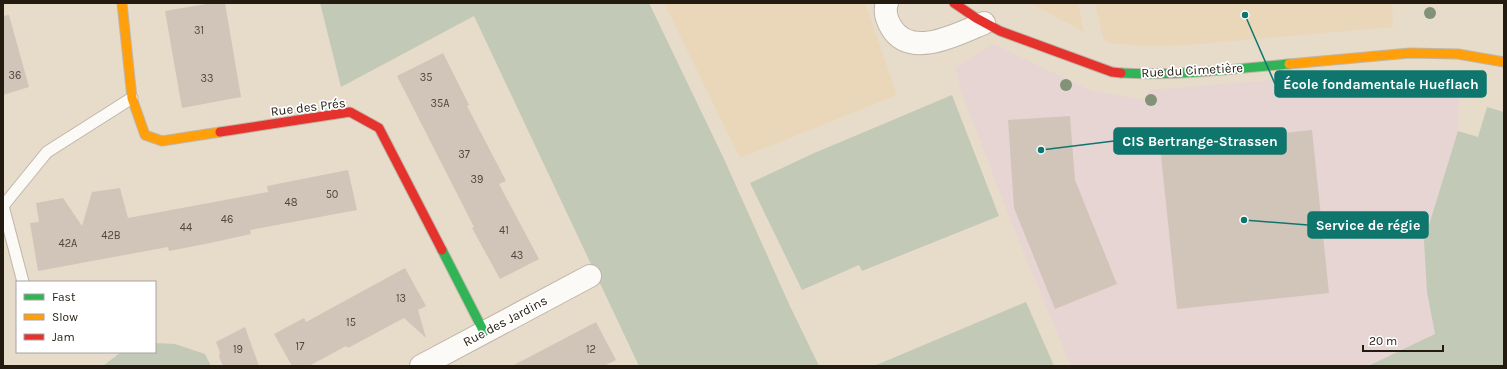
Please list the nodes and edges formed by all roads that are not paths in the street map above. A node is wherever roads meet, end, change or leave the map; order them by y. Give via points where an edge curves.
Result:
1 (122, 3) edge
2 (887, 3) edge
3 (954, 3) edge
4 (984, 23) junction
5 (1504, 62) edge
6 (132, 98) junction
7 (590, 276) dead end
8 (23, 281) edge
9 (484, 332) junction
10 (421, 366) edge

1 - 6 street, Rue des Prés
2 - 4 street via 887,20 895,34 909,42 926,43 952,37
3 - 4 street, Rue du Cimetière
4 - 5 street, Rue du Cimetière via 1112,72 1193,73 1410,53 1458,54
6 - 8 lane via 47,152 3,206
6 - 9 street, Rue des Prés via 145,135 162,141 350,112 379,128
7 - 9 street, Rue des Jardins
9 - 10 street, Rue des Jardins

